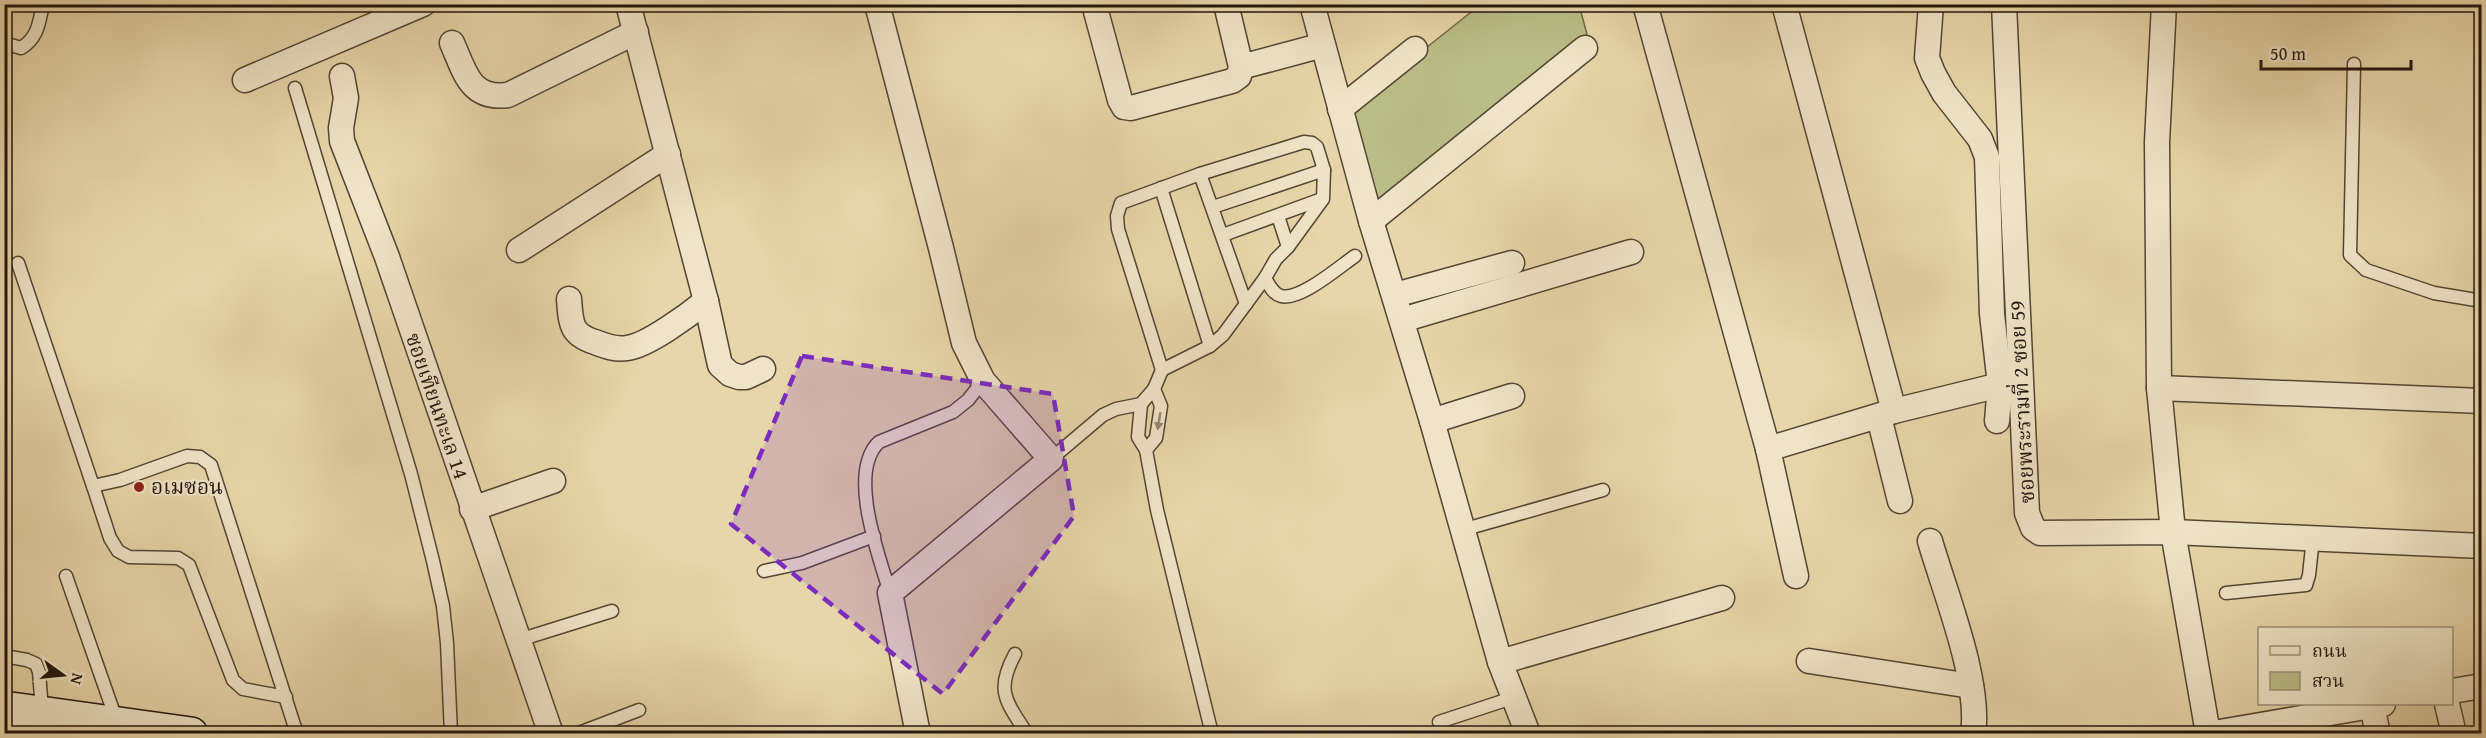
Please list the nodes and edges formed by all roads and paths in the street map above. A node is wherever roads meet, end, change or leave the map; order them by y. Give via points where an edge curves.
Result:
1 (43, 4) edge
2 (423, 4) edge
3 (628, 4) edge
4 (877, 4) edge
5 (1094, 4) edge
6 (1226, 4) edge
7 (1312, 4) edge
8 (1645, 4) edge
9 (1784, 4) edge
10 (1931, 4) edge
11 (2004, 4) edge
12 (2164, 4) edge
13 (636, 32) junction
14 (4, 43) edge
15 (452, 43) dead end
16 (1323, 45) junction
17 (1585, 48) dead end
18 (1415, 49) dead end
19 (2354, 64) dead end
20 (1241, 67) junction
21 (342, 76) dead end
22 (245, 80) dead end
23 (295, 88) dead end
24 (1340, 110) junction
25 (668, 154) junction
26 (1324, 170) junction
27 (1200, 174) junction
28 (1161, 188) junction
29 (1323, 199) junction
30 (1213, 207) junction
31 (1278, 216) junction
32 (1371, 221) junction
33 (1223, 235) junction
34 (1288, 248) junction
35 (519, 250) dead end
36 (1631, 252) dead end
37 (1355, 256) dead end
38 (18, 263) dead end
39 (1512, 263) dead end
40 (1265, 279) junction
41 (1395, 295) junction
42 (569, 299) dead end
43 (706, 301) junction
44 (2481, 301) edge
45 (1246, 304) junction
46 (1402, 320) junction
47 (1210, 346) junction
48 (763, 369) dead end
49 (1162, 369) junction
50 (983, 381) junction
51 (2000, 386) junction
52 (2158, 388) junction
53 (1154, 389) junction
54 (1512, 396) dead end
55 (2481, 401) edge
56 (1142, 404) junction
57 (1886, 414) junction
58 (1997, 421) dead end
59 (1432, 422) junction
60 (1768, 449) junction
61 (1146, 450) junction
62 (1051, 459) junction
63 (553, 481) dead end
64 (93, 486) junction
65 (1603, 490) dead end
66 (1900, 501) dead end
67 (472, 509) junction
68 (1462, 530) junction
69 (2173, 532) junction
70 (874, 536) junction
71 (2313, 538) junction
72 (1930, 541) dead end
73 (2481, 546) edge
74 (764, 571) dead end
75 (66, 576) dead end
76 (1796, 576) dead end
77 (890, 593) junction
78 (2226, 593) dead end
79 (1722, 598) dead end
80 (612, 611) dead end
81 (519, 640) junction
82 (1015, 654) dead end
83 (4, 656) edge
84 (1809, 661) dead end
85 (1500, 662) junction
86 (1971, 686) junction
87 (2481, 686) edge
88 (2453, 691) edge
89 (286, 697) junction
90 (1512, 698) junction
91 (2378, 705) edge
92 (2447, 705) edge
93 (4, 708) edge
94 (639, 710) dead end
95 (42, 713) junction
96 (1440, 722) dead end
97 (118, 723) junction
98 (2253, 730) edge
99 (191, 734) edge
100 (297, 734) edge
101 (451, 734) edge
102 (551, 734) edge
103 (576, 734) edge
104 (918, 734) edge
105 (1027, 734) edge
106 (1212, 734) edge
107 (1528, 734) edge
108 (1973, 734) edge
109 (2378, 734) edge
110 (2454, 734) edge

1 - 14 lane via 37,32 30,42 21,48
2 - 22 street
3 - 13 street
4 - 50 street via 964,343
5 - 20 street via 1124,107 1232,81 1239,76
6 - 20 street
7 - 16 street
8 - 60 street
9 - 57 street
10 - 51 street via 1927,58 1944,93 1980,139 1987,157 1992,314
11 - 69 street, ซอยพระรามที่ 2 ซอย 59 via 2030,522 2040,533
12 - 52 street via 2157,142
13 - 15 street via 508,95 495,97 478,92
13 - 25 street
16 - 20 street
16 - 24 street
17 - 32 street
18 - 24 street
19 - 44 lane via 2350,255 2366,270 2434,293
21 - 67 street, ซอยเทียนทะเล 14 via 346,98 340,128 342,141 387,257
23 - 101 lane via 411,474 433,561 446,634
24 - 32 street
25 - 35 street
25 - 43 street
26 - 27 lane via 1317,147 1304,142
26 - 29 lane
26 - 30 lane
27 - 28 lane
27 - 30 lane
28 - 47 lane
28 - 49 lane via 1121,203 1117,216
29 - 31 lane
29 - 34 lane
30 - 33 lane
31 - 33 lane
31 - 34 lane
32 - 41 street
33 - 45 lane
34 - 40 lane via 1276,259
36 - 46 street
37 - 40 lane via 1304,292 1280,296
38 - 64 lane
39 - 41 street
40 - 45 lane
41 - 46 street
42 - 43 street via 573,327 582,337 626,349 641,345
43 - 48 street via 720,365 730,374 746,377
45 - 47 lane
46 - 59 street
47 - 49 lane
49 - 53 lane
50 - 62 street
50 - 70 lane via 953,412 879,442 872,449 866,466 866,484
51 - 57 street
51 - 58 street
52 - 55 street
52 - 69 street
53 - 56 lane
53 -> 61 lane via 1161,406 1156,438
54 - 59 street
56 - 61 lane via 1138,437
56 - 62 lane via 1103,415
57 - 60 street
57 - 66 street
59 - 68 street
60 - 76 street
61 - 106 lane
62 - 77 street
63 - 67 street
64 - 89 lane via 118,551 129,557 178,558 189,565 233,680 243,689
64 - 89 lane via 187,456 200,457 211,465
65 - 68 lane
67 - 81 street, ซอยเทียนทะเล 14
68 - 85 street
69 - 71 street, ซอยพระรามที่ 2 ซอย 59
69 - 98 street via 2209,730
70 - 74 lane
70 - 77 lane
71 - 73 street, ซอยพระรามที่ 2 ซอย 59
71 - 78 lane via 2306,585
72 - 86 street
75 - 97 lane
77 - 104 street
79 - 85 street
80 - 81 lane
81 - 102 street, ซอยเทียนทะเล 14
82 - 105 lane via 1003,683 1006,698
83 - 95 lane via 36,664
84 - 86 street
85 - 90 street
86 - 108 street via 1976,717
87 - 88 street
89 - 100 lane
90 - 96 lane
90 - 107 street
91 - 98 street
91 - 109 street
92 - 110 street
93 - 95 main road
94 - 103 lane
95 - 97 main road
97 - 99 main road

